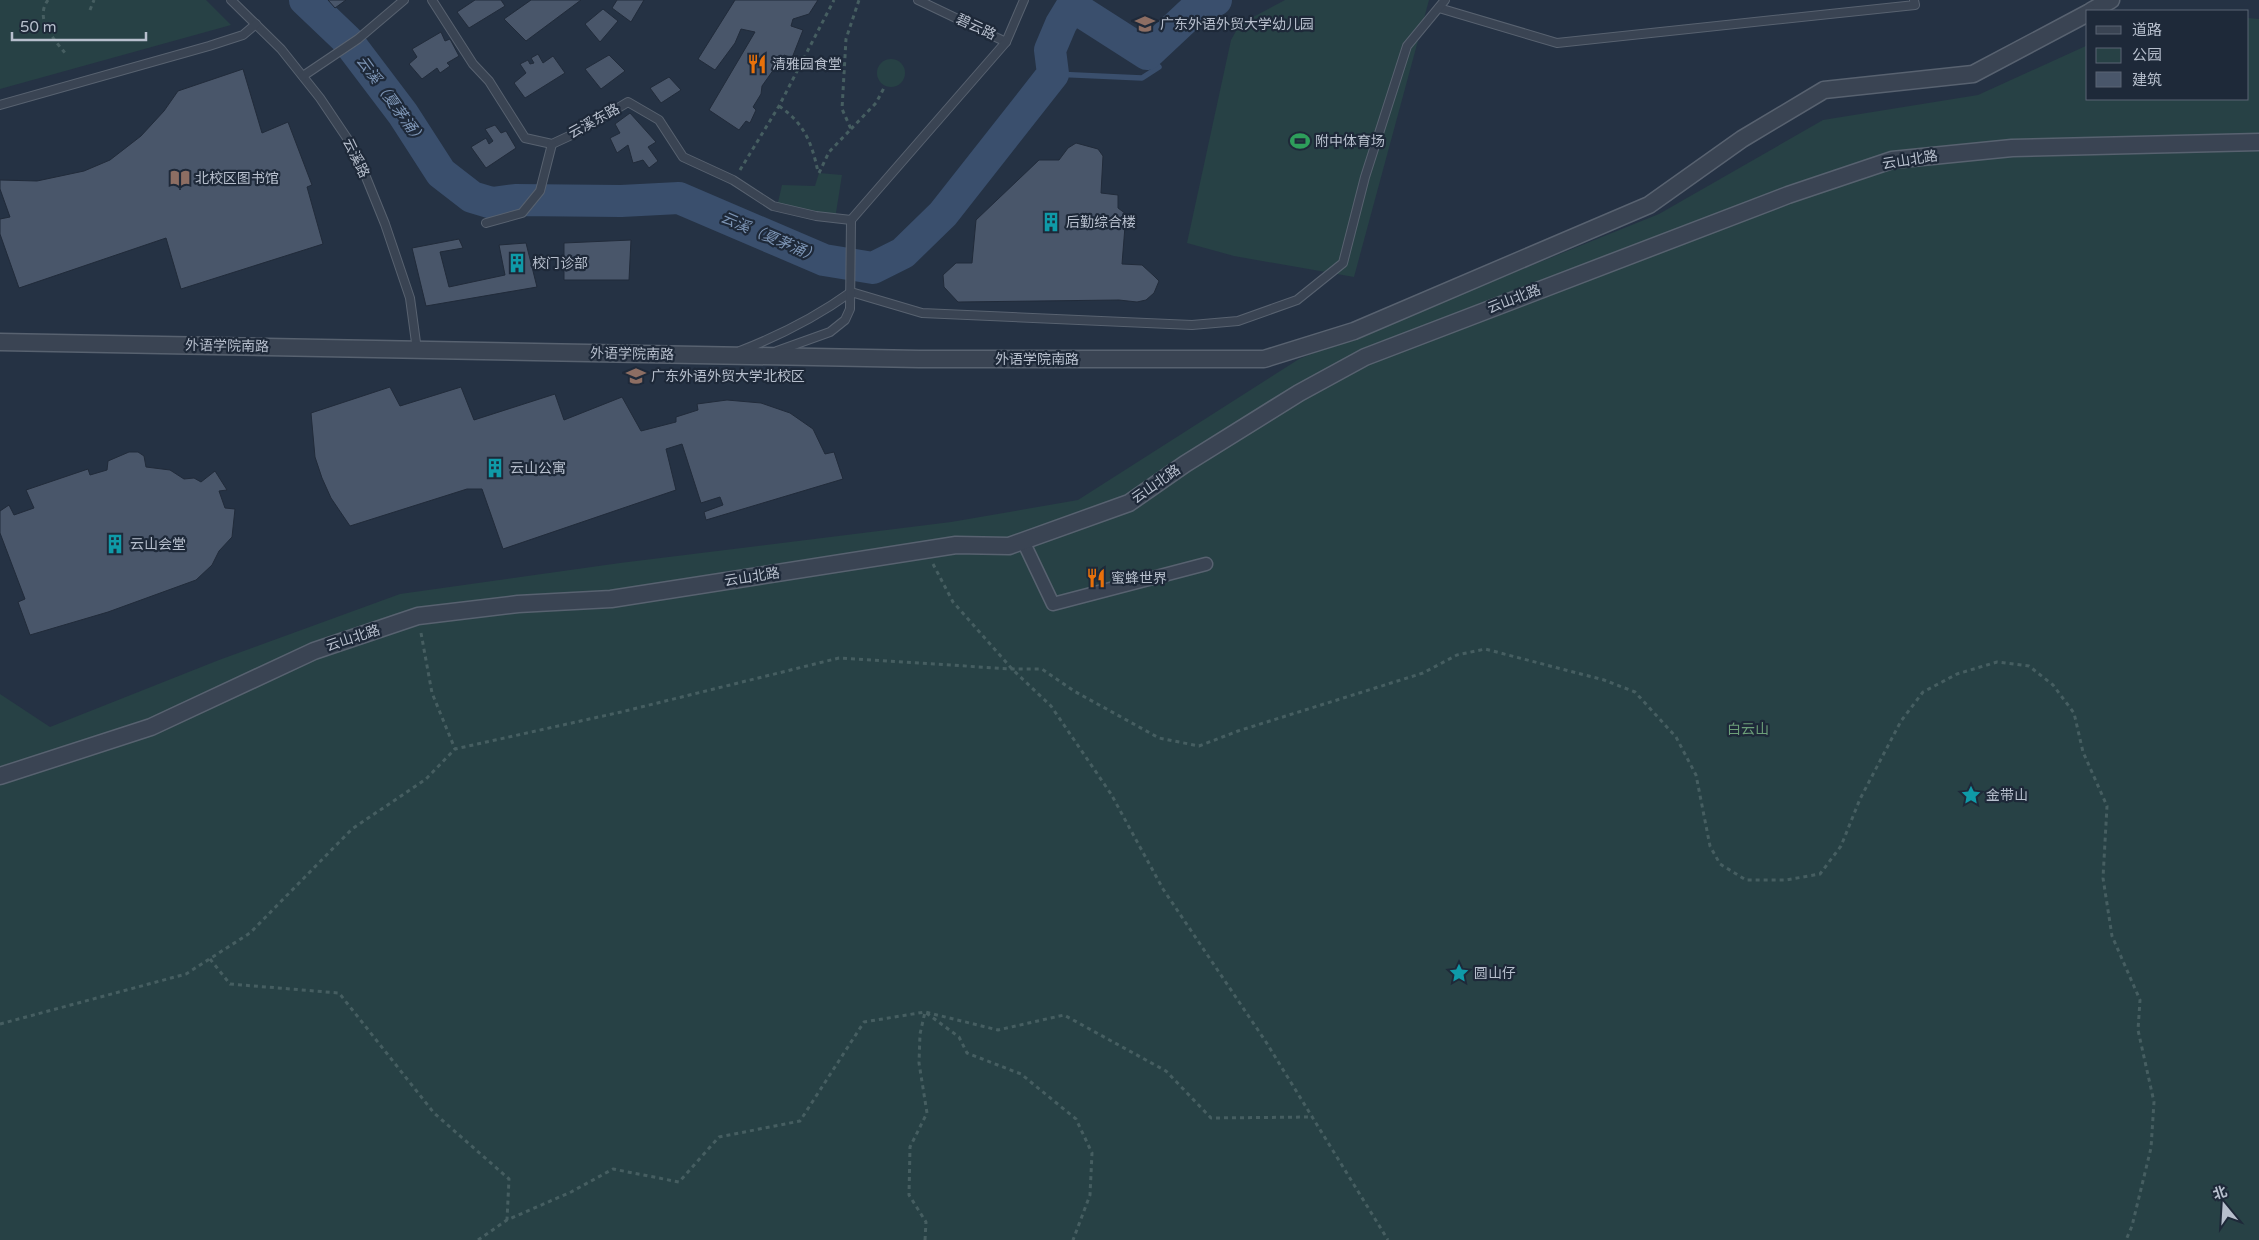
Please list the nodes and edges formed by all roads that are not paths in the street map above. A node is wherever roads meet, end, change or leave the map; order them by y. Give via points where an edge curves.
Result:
1 (231, 0) edge
2 (404, 0) edge
3 (432, 0) edge
4 (918, 0) edge
5 (1024, 0) edge
6 (1445, 0) edge
7 (1914, 0) edge
8 (2111, 0) edge
9 (1439, 8) junction
10 (2093, 10) edge
11 (2086, 14) edge
12 (256, 24) junction
13 (1006, 42) junction
14 (303, 76) junction
15 (0, 105) edge
16 (2259, 142) edge
17 (552, 144) junction
18 (851, 220) junction
19 (486, 223) dead end
20 (851, 292) junction
21 (1354, 330) junction
22 (0, 342) edge
23 (417, 350) junction
24 (730, 356) junction
25 (762, 356) junction
26 (1365, 357) junction
27 (1022, 541) junction
28 (1206, 564) dead end
29 (0, 776) edge

1 - 12 lane, 云溪路
2 - 14 lane via 358,39
3 - 17 lane, 云溪东路 via 525,138
4 - 13 lane, 碧云路
5 - 13 lane
6 - 9 lane
7 - 9 lane via 1916,5 1557,43
8 - 10 street, 外语学院南路
9 - 20 lane via 1407,46 1365,177 1343,264 1297,300 1238,321 1192,325 922,313
11 - 21 street, 外语学院南路 via 1972,74 1824,90 1742,139 1649,205
12 - 14 lane, 云溪路
12 - 15 lane via 243,35 209,46
13 - 18 lane
14 - 23 lane, 云溪路 via 355,150 410,298
16 - 26 street, 云山北路 via 2012,148 1892,160 1779,198
17 - 18 lane, 云溪东路 via 628,102 659,120 683,157 734,180 772,206
17 - 19 lane via 540,191 522,213
18 - 20 lane
20 - 24 lane via 822,313 785,333
20 - 25 lane via 850,309 845,320 830,332
21 - 25 street, 外语学院南路 via 1264,359
21 - 26 street
22 - 23 street, 外语学院南路
23 - 24 street, 外语学院南路
24 - 25 street, 外语学院南路
26 - 27 street, 云山北路 via 1283,403 1129,503
27 - 28 street via 1053,604
27 - 29 street, 云山北路 via 1009,546 956,545 612,599 518,604 418,616 314,650 151,727

